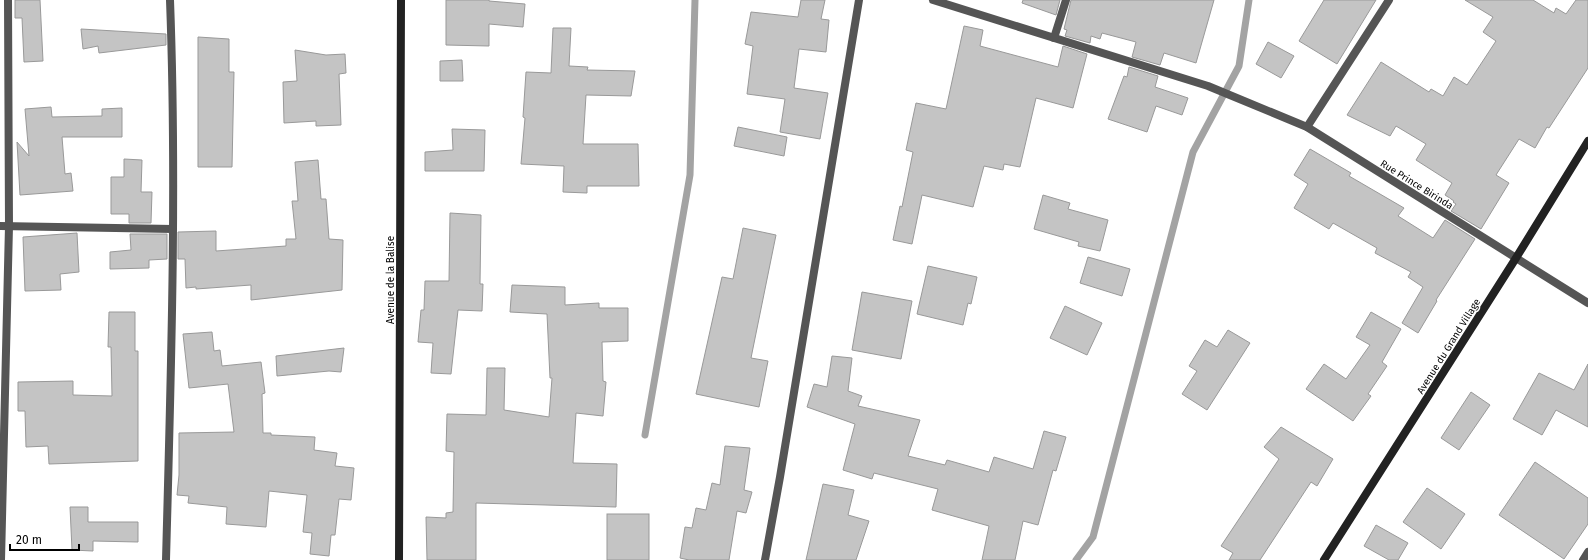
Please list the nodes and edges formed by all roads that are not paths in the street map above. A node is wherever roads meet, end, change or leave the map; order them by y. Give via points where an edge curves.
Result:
1 (8, 0) edge
2 (170, 0) edge
3 (401, 0) edge
4 (859, 0) edge
5 (933, 0) edge
6 (1066, 0) edge
7 (1389, 0) edge
8 (1054, 38) junction
9 (1307, 127) junction
10 (1588, 141) edge
11 (4, 226) edge
12 (173, 229) junction
13 (1516, 258) junction
14 (1588, 303) edge
15 (1588, 552) edge
16 (1, 560) edge
17 (166, 560) edge
18 (399, 560) edge
19 (765, 560) edge
20 (1324, 560) edge
21 (1583, 560) edge

1 - 11 street
2 - 12 street via 173,67
3 - 18 street, Avenue de la Balise
4 - 19 street
5 - 8 street, Rue Prince Birinda
6 - 8 street
7 - 9 street
8 - 9 street, Rue Prince Birinda via 1208,86
9 - 13 street, Rue Prince Birinda
10 - 13 street, Avenue du Grand Village
11 - 12 street
11 - 16 street
12 - 17 street
13 - 14 street, Rue Prince Birinda
13 - 20 street, Avenue du Grand Village
15 - 21 street

